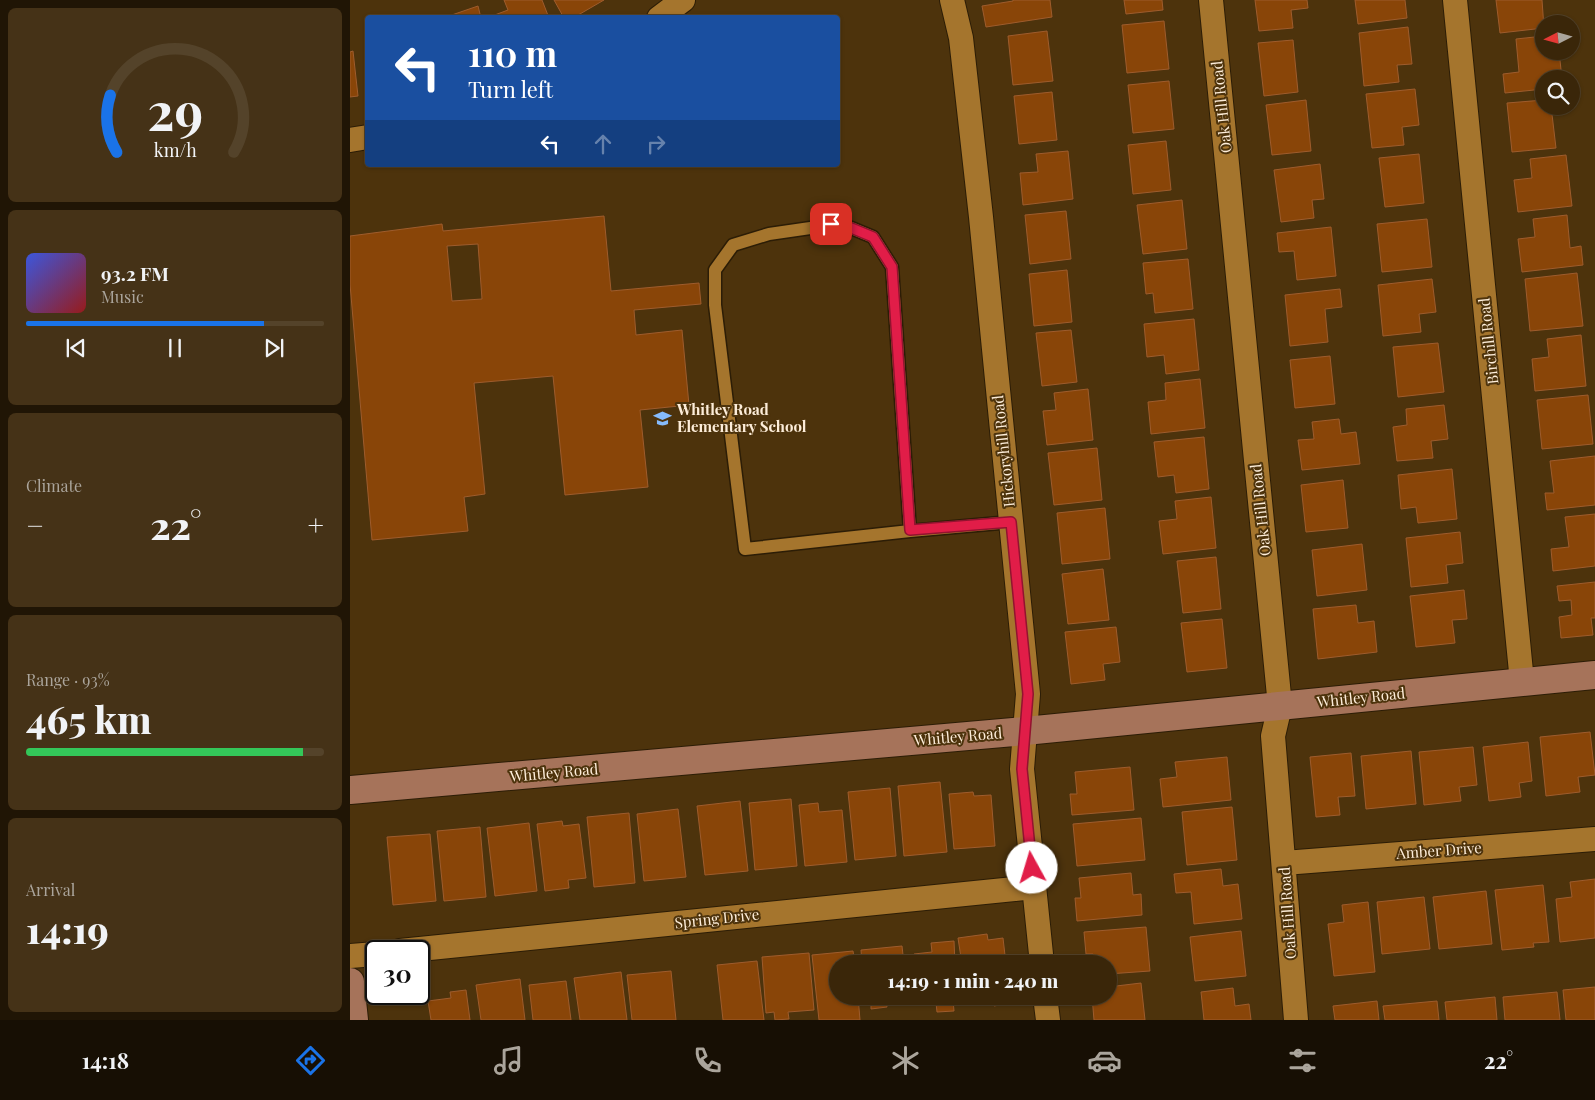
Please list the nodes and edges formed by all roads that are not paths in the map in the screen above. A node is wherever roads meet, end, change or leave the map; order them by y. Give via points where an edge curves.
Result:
1 (683, 0) edge
2 (952, 0) edge
3 (1211, 0) edge
4 (1455, 0) edge
5 (663, 15) edge
6 (365, 138) edge
7 (350, 140) edge
8 (1011, 522) junction
9 (910, 530) junction
10 (1595, 676) edge
11 (1522, 682) junction
12 (1280, 706) junction
13 (1025, 731) junction
14 (350, 790) edge
15 (1595, 839) edge
16 (1284, 863) junction
17 (1034, 887) junction
18 (430, 948) edge
19 (365, 955) edge
20 (1041, 955) edge
21 (350, 956) edge
22 (350, 982) edge
23 (1046, 1005) edge
24 (354, 1020) edge
25 (1048, 1020) edge
26 (1296, 1020) edge

1 - 5 street
2 - 8 street, Hickoryhill Road via 961,38
3 - 12 street, Oak Hill Road
4 - 11 street, Birchill Road
6 - 7 street
8 - 9 lane
8 - 13 street, Hickoryhill Road via 1028,694
9 - 9 lane via 892,267 873,237 844,225 831,224 770,234 733,245 715,270 715,305 745,549
10 - 11 street, Whitley Road
11 - 12 street, Whitley Road
12 - 13 street, Whitley Road
12 - 16 street, Oak Hill Road via 1273,736
13 - 14 street, Whitley Road
13 - 17 street, Hickoryhill Road via 1022,769
15 - 16 street, Amber Drive
16 - 26 street, Oak Hill Road
17 - 18 street, Spring Drive
17 - 20 street, Hickoryhill Road
19 - 21 street
22 - 24 street
23 - 25 street

